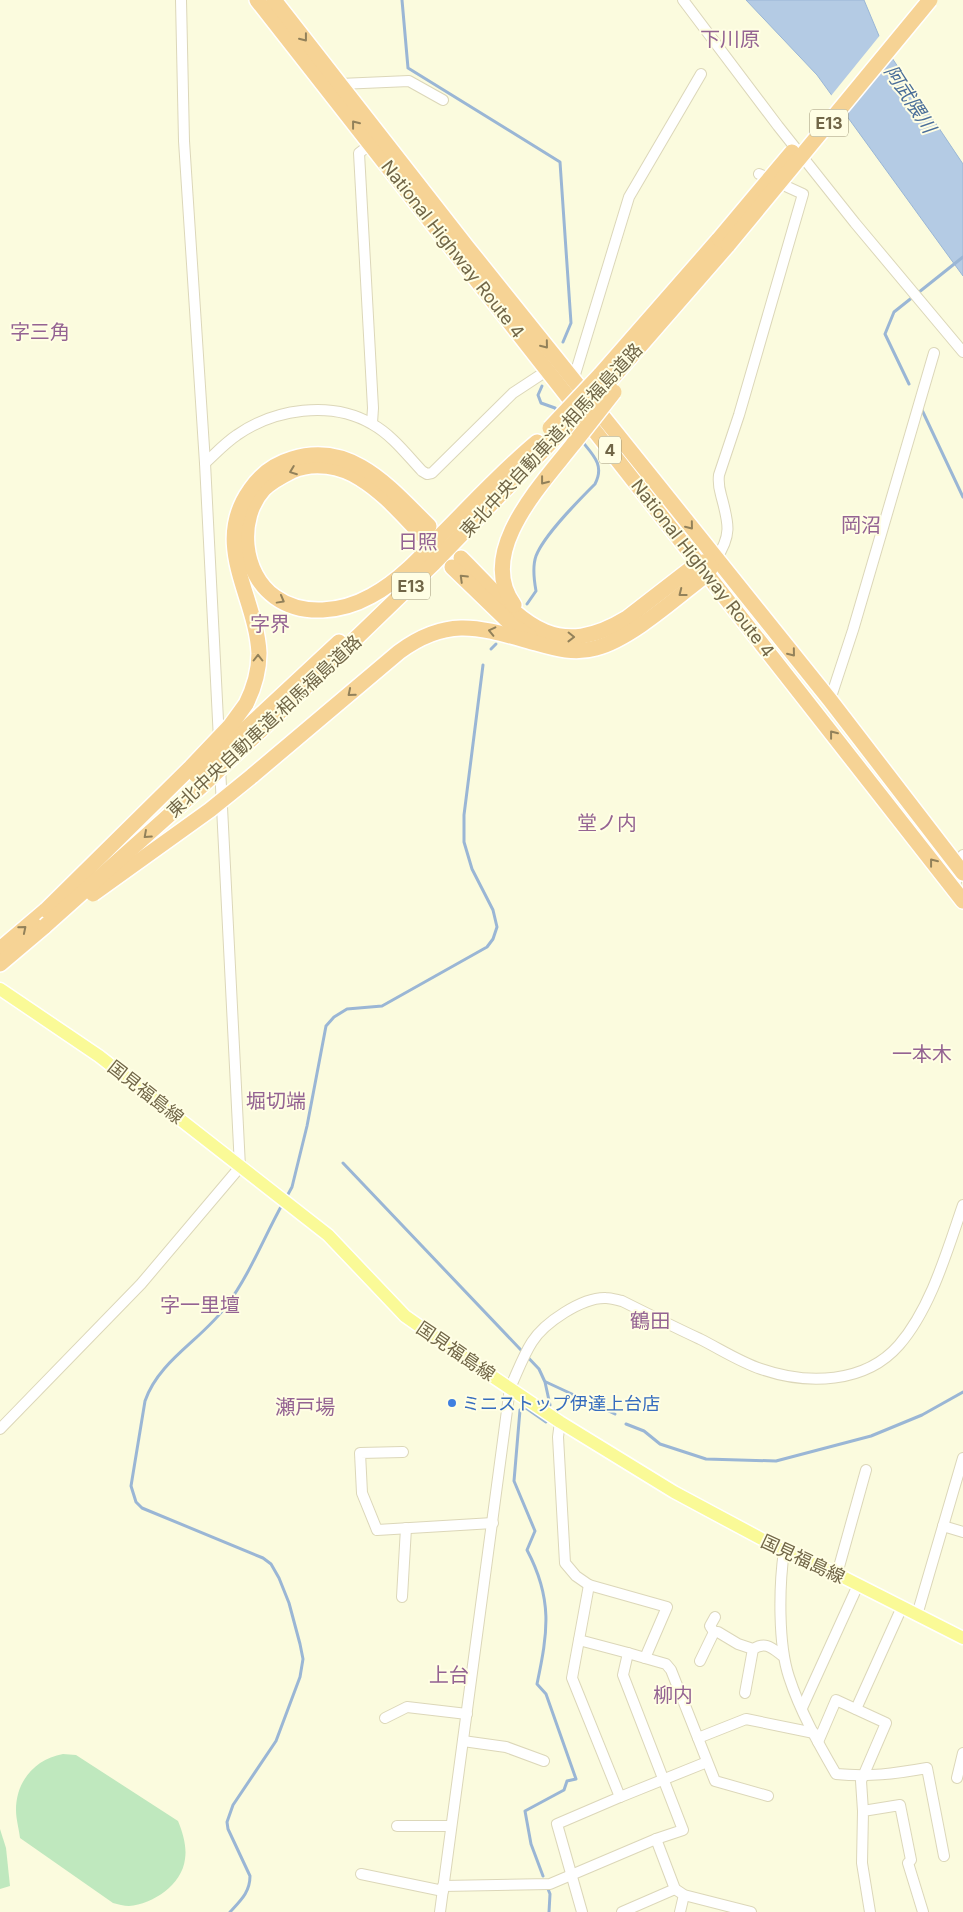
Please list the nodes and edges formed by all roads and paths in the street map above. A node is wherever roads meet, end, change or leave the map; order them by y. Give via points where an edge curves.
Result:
1 (181, 0) edge
2 (257, 0) edge
3 (274, 0) edge
4 (683, 0) edge
5 (917, 0) edge
6 (930, 0) edge
7 (701, 74) dead end
8 (340, 84) junction
9 (443, 100) dead end
10 (371, 144) junction
11 (759, 174) dead end
12 (724, 242) junction
13 (963, 352) edge
14 (934, 353) dead end
15 (548, 370) junction
16 (607, 384) junction
17 (569, 386) junction
18 (372, 423) junction
19 (554, 432) junction
20 (537, 442) junction
21 (205, 463) junction
22 (716, 559) junction
23 (702, 568) junction
24 (526, 621) junction
25 (539, 644) junction
26 (830, 700) junction
27 (257, 726) junction
28 (962, 866) edge
29 (958, 895) edge
30 (46, 910) junction
31 (44, 926) junction
32 (0, 949) edge
33 (0, 964) edge
34 (0, 989) edge
35 (240, 1167) junction
36 (963, 1205) edge
37 (510, 1388) junction
38 (560, 1422) junction
39 (0, 1429) edge
40 (403, 1452) dead end
41 (962, 1461) edge
42 (866, 1470) dead end
43 (493, 1523) junction
44 (943, 1526) junction
45 (406, 1528) junction
46 (963, 1532) edge
47 (784, 1551) junction
48 (837, 1574) junction
49 (589, 1585) junction
50 (858, 1585) junction
51 (402, 1596) dead end
52 (902, 1607) junction
53 (917, 1615) junction
54 (716, 1617) dead end
55 (714, 1632) junction
56 (963, 1638) edge
57 (579, 1640) junction
58 (753, 1649) junction
59 (628, 1653) junction
60 (783, 1656) junction
61 (645, 1658) junction
62 (700, 1661) dead end
63 (745, 1693) dead end
64 (802, 1708) junction
65 (856, 1709) junction
66 (467, 1714) junction
67 (385, 1718) dead end
68 (816, 1737) junction
69 (698, 1738) junction
70 (463, 1741) junction
71 (963, 1753) edge
72 (544, 1761) dead end
73 (707, 1762) junction
74 (863, 1777) junction
75 (957, 1778) dead end
76 (664, 1780) junction
77 (768, 1796) dead end
78 (620, 1797) junction
79 (863, 1811) junction
80 (397, 1826) dead end
81 (451, 1826) junction
82 (656, 1839) junction
83 (944, 1856) dead end
84 (362, 1874) dead end
85 (572, 1874) junction
86 (443, 1888) junction
87 (675, 1889) junction
88 (684, 1895) junction
89 (737, 1910) edge
90 (440, 1912) edge
91 (582, 1912) edge
92 (622, 1912) edge
93 (680, 1912) edge
94 (751, 1912) edge
95 (870, 1912) edge
96 (923, 1912) edge

1 - 21 street via 184,140
10 -> 2 highway, National Highway Route 4 / 4
3 -> 8 highway, National Highway Route 4 / 4
4 - 13 street via 778,126 922,306
5 - 12 highway, 東北中央自動車道;相馬福島道路 / E13, bridge
6 - 12 highway, 東北中央自動車道;相馬福島道路 / E13, bridge
7 - 17 street via 629,197
8 - 9 street via 410,81
8 -> 17 highway, National Highway Route 4 / 4
10 - 15 highway, National Highway Route 4 / 4
10 - 18 street via 359,153
11 - 22 street via 803,194 739,415 718,475 729,526 728,540
12 - 16 highway, 東北中央自動車道;相馬福島道路 / E13
12 - 16 highway, 東北中央自動車道;相馬福島道路 / E13 via 711,265
14 - 26 street
15 - 17 highway, National Highway Route 4 / 4
15 - 18 street via 513,392 432,473 422,471
16 - 19 highway, 東北中央自動車道;相馬福島道路 / E13, bridge
16 -> 24 highway, bridge via 574,443 516,522 504,553 502,567 509,597
17 -> 22 highway, National Highway Route 4 / 4
17 - 23 highway, National Highway Route 4 / 4
18 - 21 street via 330,411 305,410 283,414 258,422
19 - 20 highway, 東北中央自動車道;相馬福島道路 / E13
19 - 27 highway, 東北中央自動車道;相馬福島道路 / E13 via 428,569
20 - 27 highway, 東北中央自動車道;相馬福島道路 / E13
30 -> 20 highway, bridge via 191,767 246,704 256,678 258,653 255,629 237,567 234,538 239,509 261,477 275,466 296,457 317,455 344,459 379,478 425,530 361,479 337,468 316,466 297,469 264,489 251,511 246,528 246,547 260,582 274,597 292,606 331,610 350,606 390,584
21 - 35 street
22 - 23 highway
22 -> 26 highway, National Highway Route 4 / 4
24 -> 23 highway via 558,636 581,637 604,631
23 -> 25 highway via 634,630 609,644 573,651
29 -> 23 highway, National Highway Route 4 / 4
25 -> 24 highway via 511,624 456,562
25 -> 31 highway, bridge via 472,628 446,628 423,636 399,652 210,810
26 - 28 highway, National Highway Route 4 / 4
27 - 30 highway, 東北中央自動車道;相馬福島道路 / E13, bridge
27 -> 31 highway, 東北中央自動車道;相馬福島道路 / E13, bridge via 204,784
28 - 29 street
32 -> 30 highway, 東北中央自動車道;相馬福島道路 / E13
31 - 33 highway, 東北中央自動車道;相馬福島道路 / E13
34 - 35 main road, 国見福島線 via 99,1056
35 - 37 main road, 国見福島線 via 328,1235 405,1316
35 - 39 street via 141,1284
36 - 37 street via 946,1254 913,1325 889,1355 861,1372 812,1378 761,1369 622,1301 607,1298 576,1306 547,1325 532,1342
37 - 38 main road, 国見福島線
37 - 43 street
38 - 47 main road, 国見福島線 via 674,1492
38 - 49 street via 564,1563
40 - 45 street via 360,1453 362,1493 377,1530
41 - 44 street
42 - 48 street
43 - 45 street
43 - 66 street
44 - 46 street
44 - 53 street
45 - 51 street
47 - 48 main road, 国見福島線
47 - 60 street via 780,1578
48 - 50 main road, 国見福島線
49 - 57 street
49 - 61 street via 667,1606
50 - 52 main road, 国見福島線
50 - 64 street
52 - 53 main road, 国見福島線
52 - 65 street
53 - 56 main road, 国見福島線
54 - 55 street via 710,1626
55 - 58 street
55 - 62 street
57 - 59 street
57 - 78 street via 572,1678
58 - 60 street via 760,1645 770,1646
58 - 63 street
59 - 61 street
59 - 76 street via 623,1675
60 - 64 street
61 - 69 street via 666,1664 671,1670
64 - 68 street
65 - 68 street via 836,1700
65 - 74 street via 886,1723
66 - 67 street via 407,1707
66 - 70 street
68 - 69 street via 746,1719
68 - 74 street via 836,1774
69 - 73 street
70 - 72 street via 506,1747
70 - 81 street
71 - 75 street
73 - 76 street
73 - 77 street via 715,1781
74 - 79 street
74 - 83 street via 927,1768
76 - 78 street
76 - 82 street via 682,1830
78 - 85 street via 556,1824
79 - 95 street via 862,1862
79 - 96 street via 900,1806 911,1860 908,1863
80 - 81 street
81 - 86 street
82 - 85 street
82 - 87 street
84 - 86 street
85 - 86 street via 550,1884
85 - 91 street
86 - 90 street
87 - 88 street
87 - 92 street
88 - 89 street
88 - 93 street
89 - 94 street

